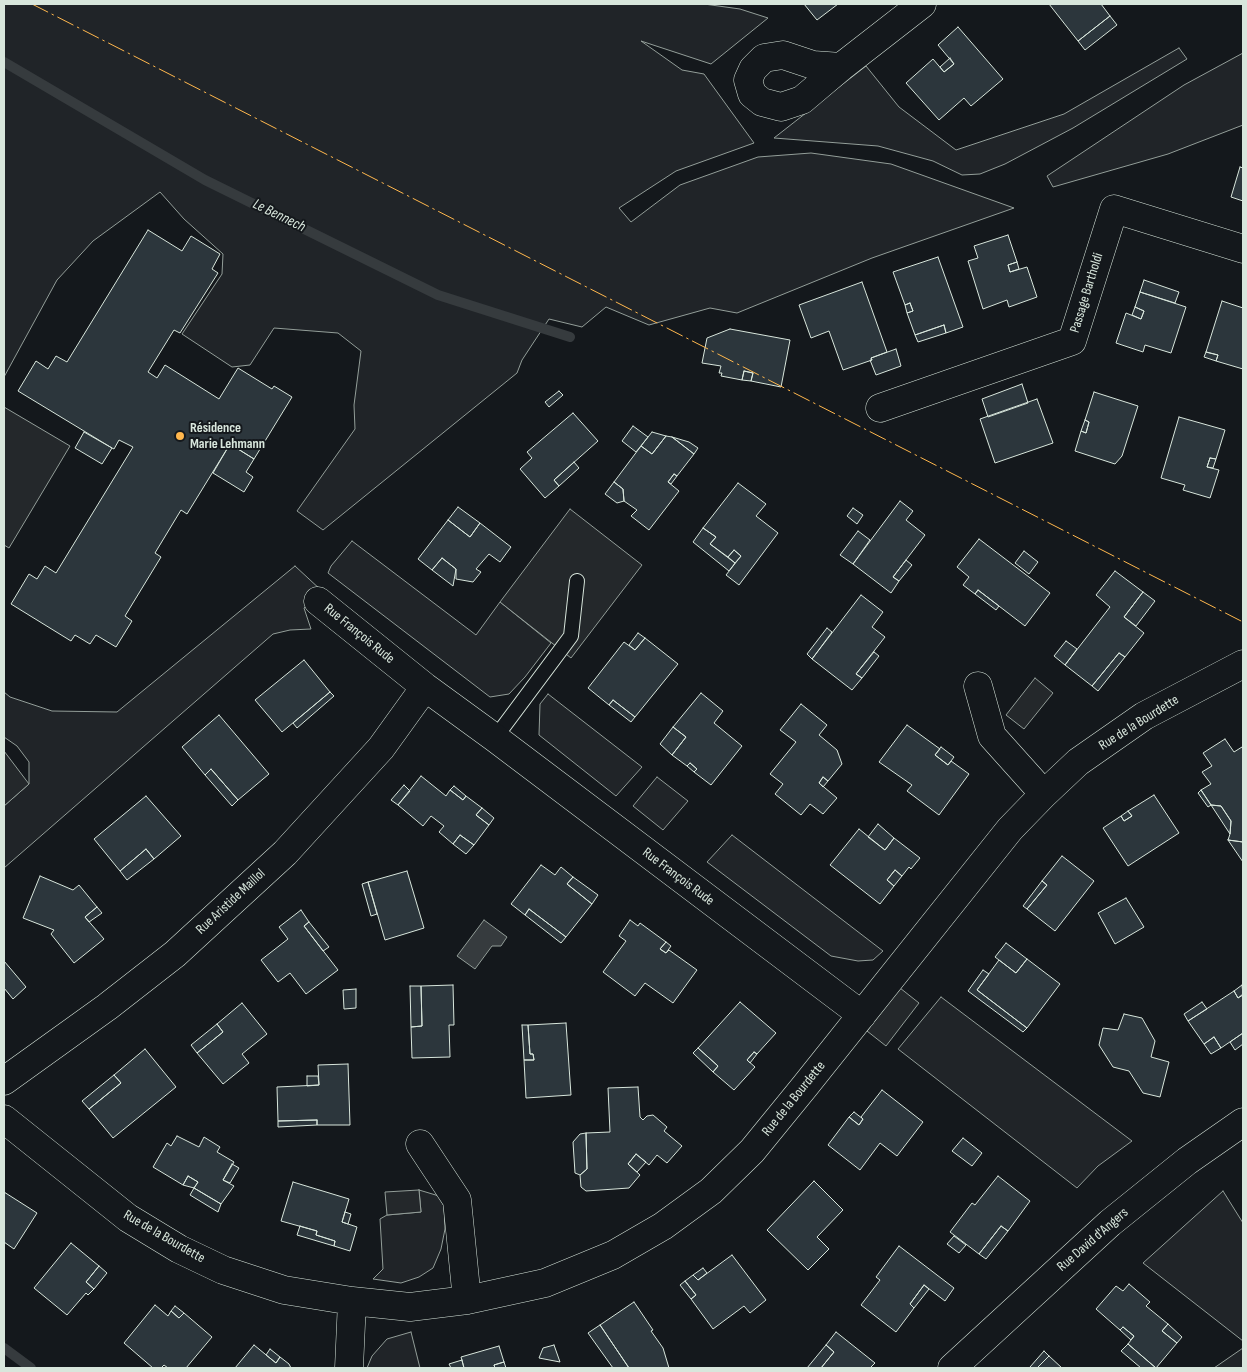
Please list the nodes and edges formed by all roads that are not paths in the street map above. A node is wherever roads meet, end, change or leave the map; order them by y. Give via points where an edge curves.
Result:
1 (922, 4) edge
2 (841, 67) dead end
3 (1243, 249) edge
4 (880, 408) dead end
5 (577, 581) dead end
6 (318, 601) dead end
7 (1243, 664) edge
8 (978, 686) dead end
9 (425, 687) junction
10 (495, 738) junction
11 (1044, 794) junction
12 (862, 1015) junction
13 (4, 1081) edge
14 (4, 1119) edge
15 (1243, 1122) edge
16 (420, 1144) dead end
17 (467, 1300) junction
18 (352, 1301) junction
19 (349, 1368) edge
20 (952, 1368) edge

1 - 2 street
3 - 4 street, Passage Bartholdi via 1114,209 1072,340
5 - 10 lane via 571,636
6 - 9 street, Rue François Rude
7 - 11 street, Rue de la Bourdette via 1144,716 1078,762
8 - 11 street via 992,736
9 - 10 street, Rue François Rude
9 - 13 street, Rue Aristide Maillol via 381,748 278,860 175,954
10 - 12 street, Rue François Rude
11 - 12 street, Rue de la Bourdette via 1010,829
12 - 17 street, Rue de la Bourdette via 752,1151 711,1191 663,1226 613,1255 545,1283
14 - 18 street, Rue de la Bourdette via 128,1218 179,1249 223,1270 284,1290
15 - 20 street, Rue David d'Angers via 1187,1161 1110,1223
16 - 17 street via 457,1200
17 - 18 street, Rue de la Bourdette via 410,1306
18 - 19 street

